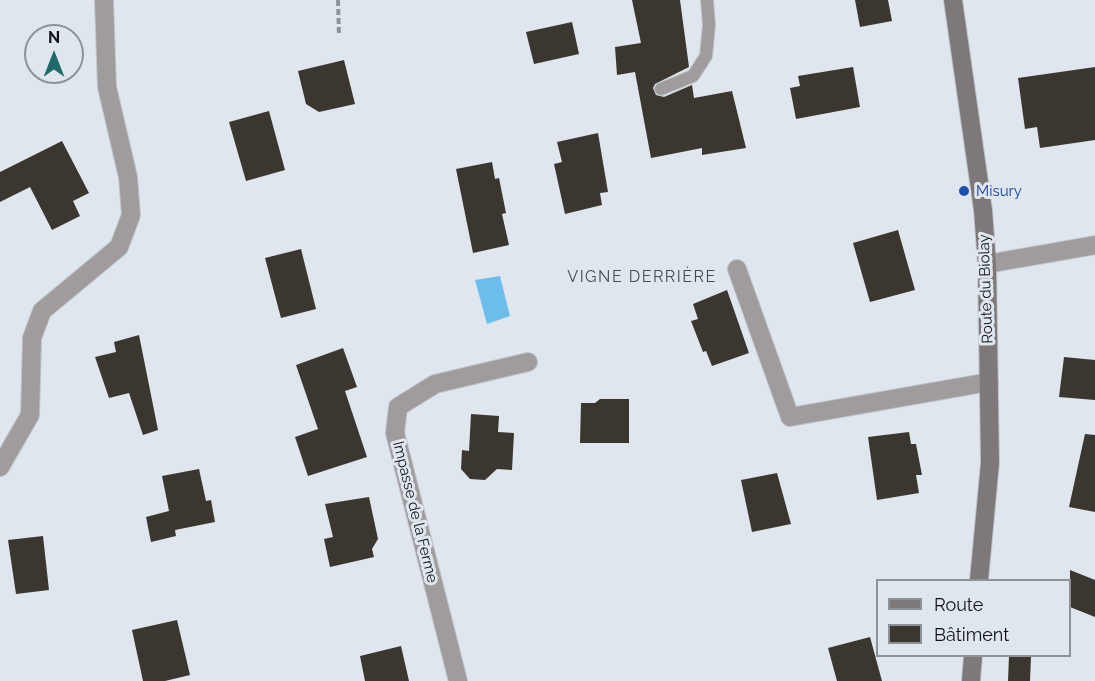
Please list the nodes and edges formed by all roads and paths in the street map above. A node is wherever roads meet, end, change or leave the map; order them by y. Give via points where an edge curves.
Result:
1 (104, 0) edge
2 (338, 0) edge
3 (707, 0) edge
4 (952, 0) edge
5 (339, 34) dead end
6 (661, 89) dead end
7 (1095, 245) edge
8 (987, 264) junction
9 (737, 269) dead end
10 (528, 362) dead end
11 (990, 382) junction
12 (0, 467) edge
13 (979, 579) edge
14 (973, 657) edge
15 (458, 681) edge
16 (971, 681) edge

1 - 12 street via 107,87 128,177 132,214 119,247 42,311 32,338 30,415
2 - 5 path
3 - 6 lane via 706,56 693,76
4 - 8 street, Route du Biolay
7 - 8 street
8 - 11 street, Route du Biolay
9 - 11 street via 790,417
10 - 15 street, Impasse de la Ferme via 435,384 398,407 395,433
11 - 13 street, Route du Biolay via 990,463
14 - 16 street

